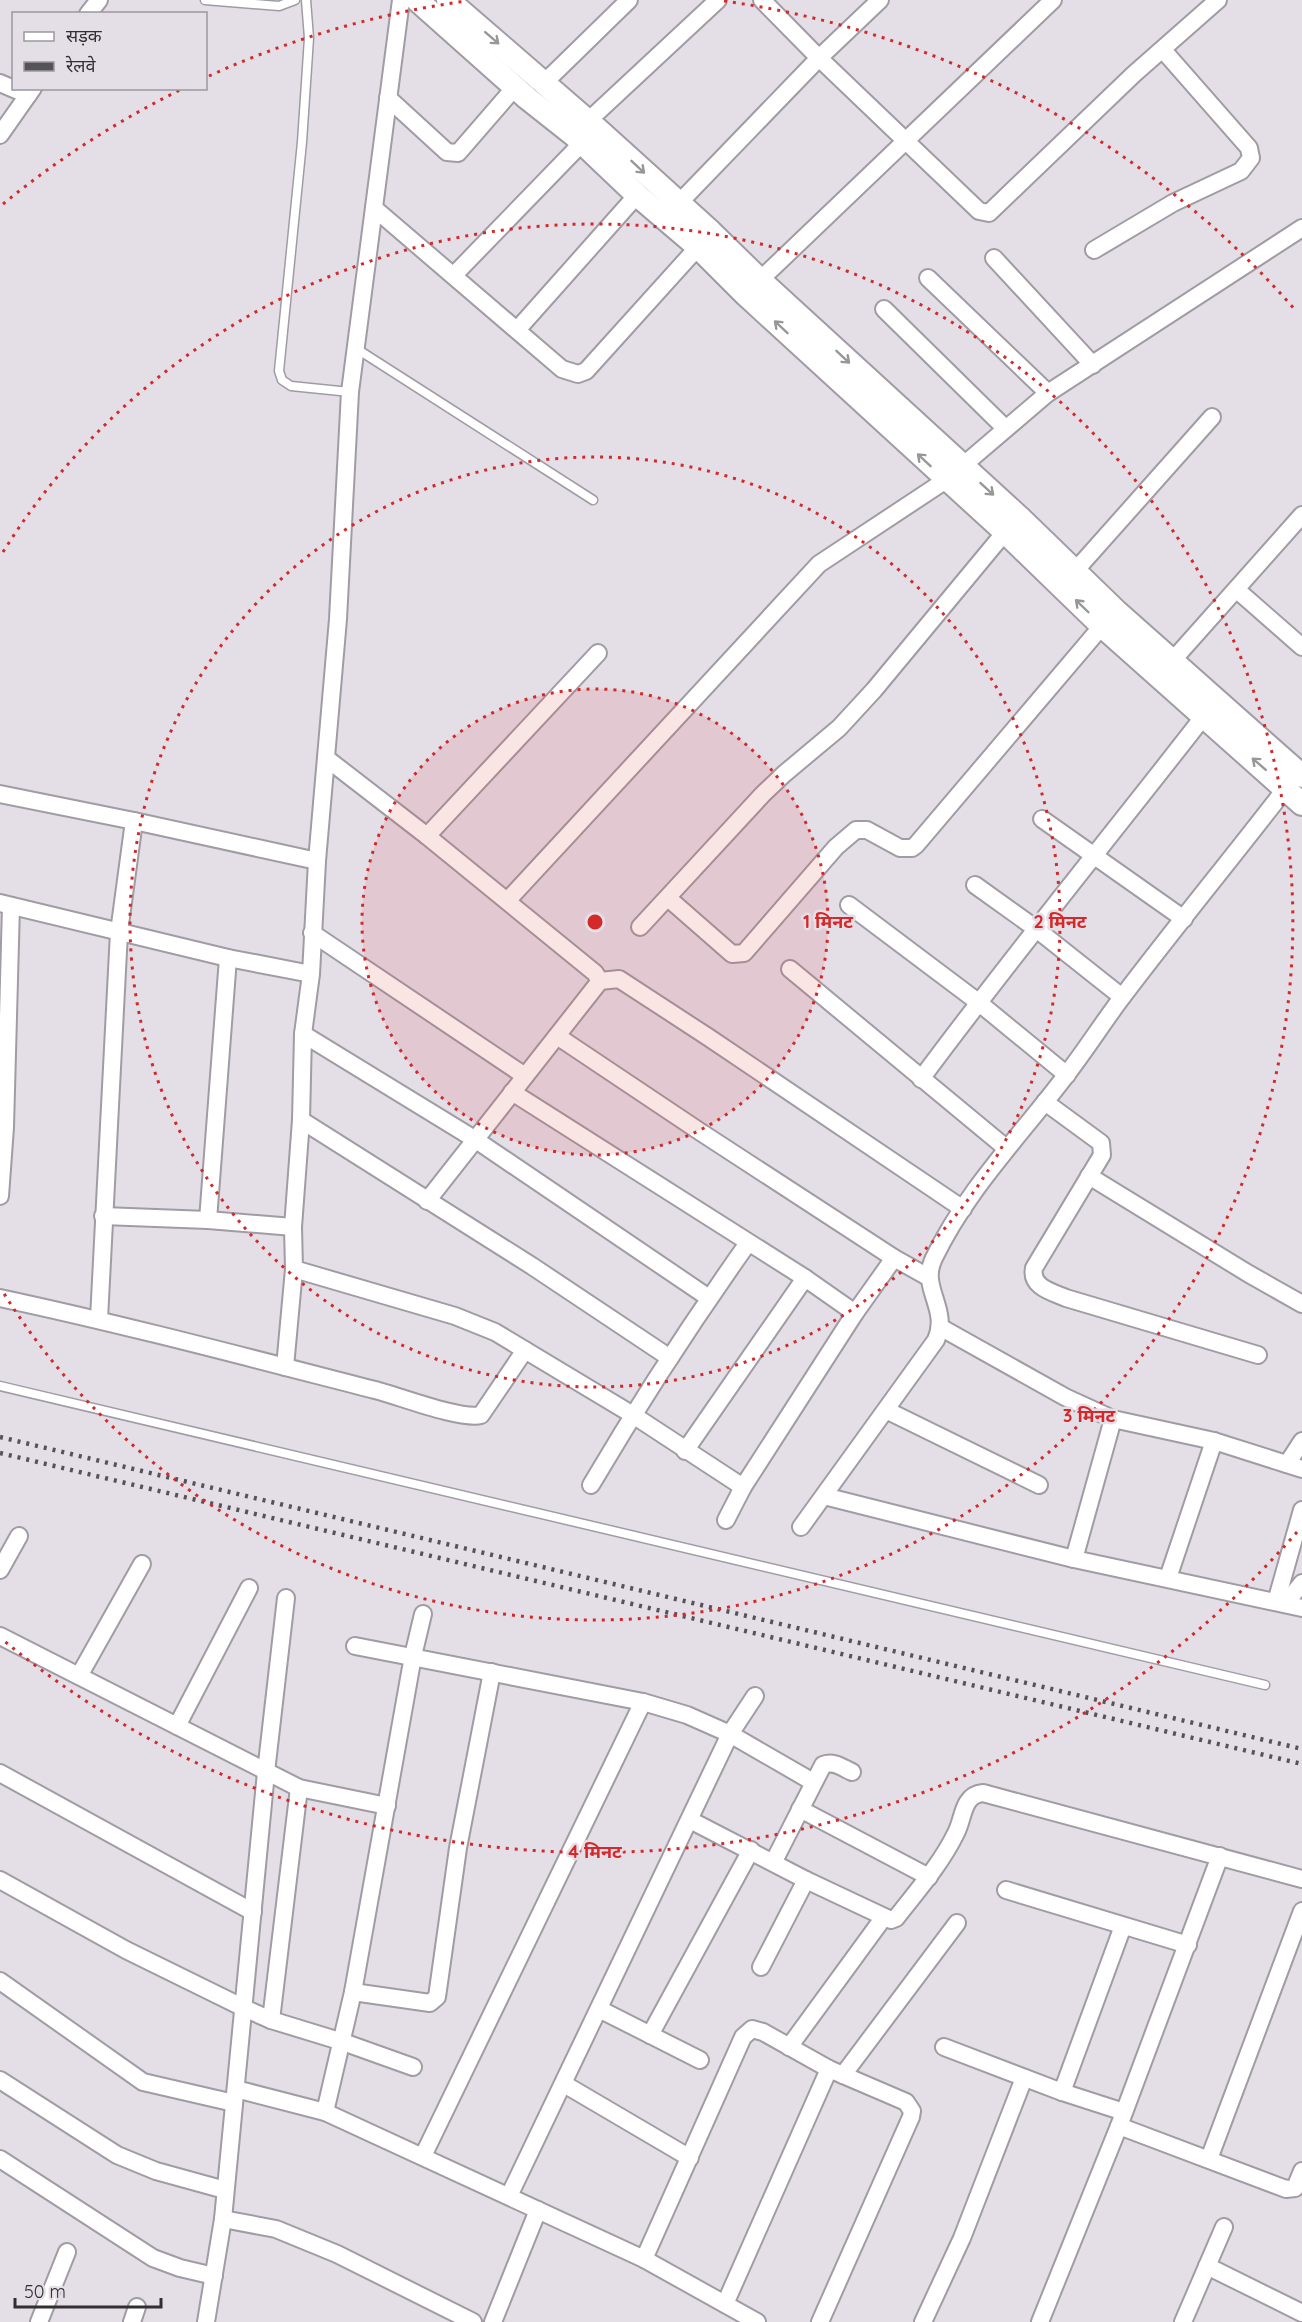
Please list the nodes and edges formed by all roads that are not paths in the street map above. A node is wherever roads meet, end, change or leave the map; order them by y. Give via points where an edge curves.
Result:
1 (99, 0) edge
2 (205, 0) edge
3 (295, 0) edge
4 (306, 0) edge
5 (401, 0) edge
6 (417, 0) edge
7 (448, 0) edge
8 (628, 0) edge
9 (718, 0) edge
10 (762, 0) edge
11 (880, 0) edge
12 (1053, 0) edge
13 (1218, 0) edge
14 (90, 12) edge
15 (1163, 50) junction
16 (819, 58) junction
17 (544, 83) junction
18 (516, 86) junction
19 (31, 92) edge
20 (388, 99) junction
21 (588, 121) junction
22 (0, 135) edge
23 (904, 141) junction
24 (582, 143) junction
25 (637, 195) junction
26 (679, 203) junction
27 (374, 208) junction
28 (1302, 228) edge
29 (698, 247) junction
30 (1094, 250) dead end
31 (994, 258) dead end
32 (454, 274) junction
33 (928, 278) dead end
34 (760, 280) junction
35 (884, 309) dead end
36 (517, 330) junction
37 (357, 349) junction
38 (1093, 365) junction
39 (350, 392) junction
40 (1048, 393) junction
41 (1212, 417) dead end
42 (1005, 428) junction
43 (954, 473) junction
44 (593, 500) dead end
45 (1302, 515) edge
46 (1005, 532) junction
47 (1075, 571) junction
48 (1237, 590) junction
49 (1102, 626) junction
50 (1302, 647) edge
51 (598, 653) dead end
52 (1166, 669) junction
53 (1204, 716) junction
54 (326, 758) junction
55 (1294, 782) edge
56 (0, 794) edge
57 (1302, 804) edge
58 (1042, 819) dead end
59 (134, 821) junction
60 (427, 836) junction
61 (1095, 856) junction
62 (317, 861) junction
63 (975, 885) dead end
64 (668, 898) junction
65 (507, 901) junction
66 (849, 904) dead end
67 (6, 905) edge
68 (1184, 919) junction
69 (640, 927) dead end
70 (1035, 928) junction
71 (119, 932) junction
72 (312, 933) junction
73 (228, 958) junction
74 (790, 969) dead end
75 (311, 974) junction
76 (600, 981) junction
77 (1122, 998) junction
78 (978, 1002) junction
79 (303, 1034) junction
80 (557, 1036) junction
81 (1067, 1075) junction
82 (525, 1076) junction
83 (921, 1079) junction
84 (512, 1092) junction
85 (1045, 1102) junction
86 (302, 1120) junction
87 (476, 1140) junction
88 (1006, 1148) junction
89 (1089, 1176) junction
90 (0, 1196) edge
91 (426, 1201) junction
92 (963, 1209) junction
93 (103, 1216) junction
94 (208, 1220) junction
95 (293, 1227) junction
96 (747, 1244) junction
97 (894, 1258) junction
98 (294, 1269) junction
99 (928, 1277) junction
100 (805, 1278) junction
101 (0, 1298) edge
102 (709, 1298) junction
103 (1302, 1304) edge
104 (855, 1313) junction
105 (99, 1319) junction
106 (940, 1327) junction
107 (525, 1350) junction
108 (1258, 1355) dead end
109 (670, 1358) junction
110 (285, 1367) junction
111 (0, 1386) edge
112 (886, 1410) junction
113 (633, 1415) junction
114 (1113, 1419) junction
115 (1302, 1441) edge
116 (1214, 1442) junction
117 (686, 1451) junction
118 (1294, 1467) edge
119 (591, 1485) dead end
120 (1039, 1485) dead end
121 (743, 1487) junction
122 (824, 1496) junction
123 (1302, 1510) edge
124 (726, 1520) dead end
125 (801, 1527) dead end
126 (19, 1536) dead end
127 (1074, 1559) junction
128 (142, 1564) dead end
129 (0, 1570) edge
130 (1168, 1578) junction
131 (1302, 1583) edge
132 (249, 1588) dead end
133 (286, 1598) dead end
134 (1280, 1603) junction
135 (1302, 1608) edge
136 (423, 1614) dead end
137 (0, 1636) edge
138 (356, 1646) dead end
139 (413, 1656) junction
140 (492, 1672) junction
141 (79, 1676) junction
142 (1265, 1685) dead end
143 (755, 1696) dead end
144 (643, 1702) junction
145 (177, 1726) junction
146 (730, 1734) junction
147 (266, 1772) junction
148 (852, 1772) dead end
149 (0, 1773) edge
150 (813, 1782) junction
151 (299, 1788) junction
152 (387, 1806) junction
153 (800, 1809) junction
154 (690, 1820) junction
155 (751, 1850) junction
156 (1220, 1856) junction
157 (774, 1862) junction
158 (929, 1877) junction
159 (1302, 1879) edge
160 (0, 1880) edge
161 (806, 1880) junction
162 (1005, 1890) dead end
163 (1302, 1911) edge
164 (253, 1912) junction
165 (884, 1917) junction
166 (957, 1923) dead end
167 (1124, 1926) junction
168 (1188, 1945) junction
169 (761, 1966) dead end
170 (0, 1981) edge
171 (353, 1992) junction
172 (244, 2008) junction
173 (599, 2008) junction
174 (271, 2020) junction
175 (650, 2035) junction
176 (343, 2042) junction
177 (789, 2047) junction
178 (944, 2047) dead end
179 (700, 2060) dead end
180 (413, 2067) dead end
181 (836, 2072) junction
182 (1024, 2078) junction
183 (0, 2080) edge
184 (564, 2084) junction
185 (1062, 2092) junction
186 (235, 2096) junction
187 (326, 2112) junction
188 (1122, 2119) junction
189 (423, 2156) junction
190 (690, 2158) junction
191 (0, 2159) edge
192 (1209, 2159) junction
193 (1302, 2171) edge
194 (225, 2190) junction
195 (509, 2196) junction
196 (538, 2210) junction
197 (223, 2218) junction
198 (1224, 2227) dead end
199 (67, 2252) dead end
200 (644, 2259) junction
201 (1207, 2266) junction
202 (214, 2276) junction
203 (725, 2304) junction
204 (1302, 2313) edge
205 (39, 2322) edge
206 (206, 2322) edge
207 (473, 2322) edge
208 (493, 2322) edge
209 (757, 2322) edge
210 (820, 2322) edge
211 (923, 2322) edge
212 (1041, 2322) edge
213 (1183, 2322) edge

1 - 14 street
2 - 3 lane via 279,6
4 - 39 lane via 309,38 302,142 279,371 282,380 291,386
5 - 20 street
6 - 18 main road
7 -> 17 main road
8 - 17 street
9 - 21 street
10 - 16 street
11 - 16 street
12 - 23 street
13 - 15 street
15 - 23 street via 989,213 979,211
15 - 30 street via 1249,148 1251,158 1241,171 1173,203
16 - 23 street
16 - 26 street
17 - 21 main road
18 - 20 street via 454,154
18 - 24 main road
19 - 22 street
20 - 27 street
21 -> 26 main road
23 - 34 street
24 - 25 main road
24 - 32 street
25 - 29 main road
25 - 36 street
26 - 34 main road
27 - 32 street
27 - 37 street
28 - 38 street
29 - 36 street via 582,374 562,369
43 -> 29 main road via 746,295
31 - 38 street
32 - 36 street
33 - 40 street
34 -> 43 main road
35 - 42 street
37 - 39 street
37 - 44 lane
38 - 40 street
39 - 54 street
40 - 42 street
41 - 47 street
42 - 43 street
43 - 46 main road
43 -> 47 main road
43 - 65 street via 819,564
45 - 48 street
49 -> 46 main road
46 - 64 street via 874,690 839,728 763,794
47 - 52 main road
48 - 50 street
48 - 52 street
49 - 52 main road
49 - 64 street via 912,848 900,848 867,830 856,830 744,953 732,954
51 - 60 street
52 - 53 main road
52 - 55 main road
55 -> 53 main road
53 - 61 street
54 - 60 street
54 - 62 street
55 - 57 main road
55 - 68 street
56 - 59 street
58 - 61 street
59 - 62 street
59 - 71 street
60 - 65 street
61 - 68 street
61 - 70 street
62 - 72 street
63 - 70 street
64 - 69 street
65 - 76 street
66 - 78 street
67 - 71 street
67 - 90 street via 5,1127
68 - 77 street
70 - 77 street
70 - 78 street
71 - 73 street
71 - 93 street
72 - 75 street
72 - 82 street
73 - 75 street
73 - 94 street
74 - 83 street
75 - 79 street
76 - 80 street
76 - 92 street via 619,979
77 - 81 street
78 - 81 street
78 - 83 street
79 - 86 street
79 - 87 street
80 - 82 street
80 - 97 street
81 - 85 street
82 - 84 street
83 - 88 street
84 - 87 street
84 - 96 street
85 - 88 street
85 - 89 street via 1101,1143 1102,1155
86 - 91 street
86 - 95 street
87 - 91 street
87 - 102 street
88 - 92 street
89 - 103 street
89 - 108 street via 1034,1268 1037,1284 1066,1298
91 - 109 street
92 - 99 street via 934,1256
93 - 94 street
93 - 105 street
94 - 95 street
95 - 98 street
96 - 100 street
96 - 102 street
97 - 99 street
97 - 104 street
98 - 107 street via 455,1316 495,1332
98 - 110 street
99 - 106 street via 940,1311
100 - 104 street
100 - 117 street
101 - 105 street
102 - 109 street
104 - 121 street
105 - 110 street
106 - 112 street via 936,1340
106 - 114 street via 1065,1397
107 - 110 street via 481,1415 475,1417
107 - 113 street
109 - 113 street
111 - 142 lane
112 - 120 street
112 - 122 street
113 - 117 street
113 - 119 street
114 - 116 street
114 - 127 street
115 - 118 street
116 - 118 street
116 - 130 street
117 - 121 street
121 - 124 street
122 - 125 street
122 - 127 street
123 - 134 street
126 - 129 street
127 - 130 street
128 - 141 street
130 - 134 street
131 - 134 street
132 - 145 street
133 - 147 street
134 - 135 street
136 - 139 street
137 - 141 street
138 - 139 street
139 - 140 street
139 - 152 street
140 - 144 street
140 - 171 street via 458,1848 437,1997 430,2003
141 - 145 street
143 - 146 street
144 - 146 street
144 - 189 street
145 - 147 street
146 - 150 street
146 - 154 street
147 - 151 street
147 - 164 street
148 - 150 street via 825,1763
149 - 164 street
150 - 153 street
151 - 152 street
151 - 174 street
152 - 171 street
153 - 157 street
153 - 158 street
154 - 155 street
154 - 173 street
155 - 157 street
155 - 175 street
156 - 158 street via 983,1793 974,1795 966,1804 952,1842
156 - 159 street
156 - 168 street
157 - 161 street
158 - 165 street via 896,1918
160 - 172 street via 126,1950
161 - 165 street
161 - 169 street
162 - 167 street
163 - 192 street
164 - 172 street
165 - 177 street
166 - 181 street
167 - 168 street
167 - 185 street
168 - 188 street
170 - 186 street via 143,2082
171 - 176 street
172 - 174 street
172 - 186 street
173 - 175 street
173 - 184 street
174 - 176 street
175 - 179 street
176 - 180 street
176 - 187 street
177 - 181 street
177 - 190 street via 763,2032 752,2029 746,2033
178 - 182 street
181 - 203 street
181 - 210 street via 906,2102 912,2111
182 - 185 street
182 - 211 street via 962,2238
183 - 194 street via 117,2155 156,2171
184 - 190 street
184 - 195 street
185 - 188 street
186 - 187 street
186 - 194 street
187 - 189 street
188 - 192 street
188 - 212 street
189 - 195 street
190 - 200 street
191 - 202 street via 153,2258
192 - 193 street via 1286,2189 1295,2188
194 - 197 street
195 - 196 street
196 - 200 street
196 - 208 street
197 - 202 street
197 - 207 street via 276,2229 337,2253
198 - 201 street
199 - 205 street
200 - 203 street
201 - 204 street
201 - 213 street
202 - 206 street
203 - 209 street

